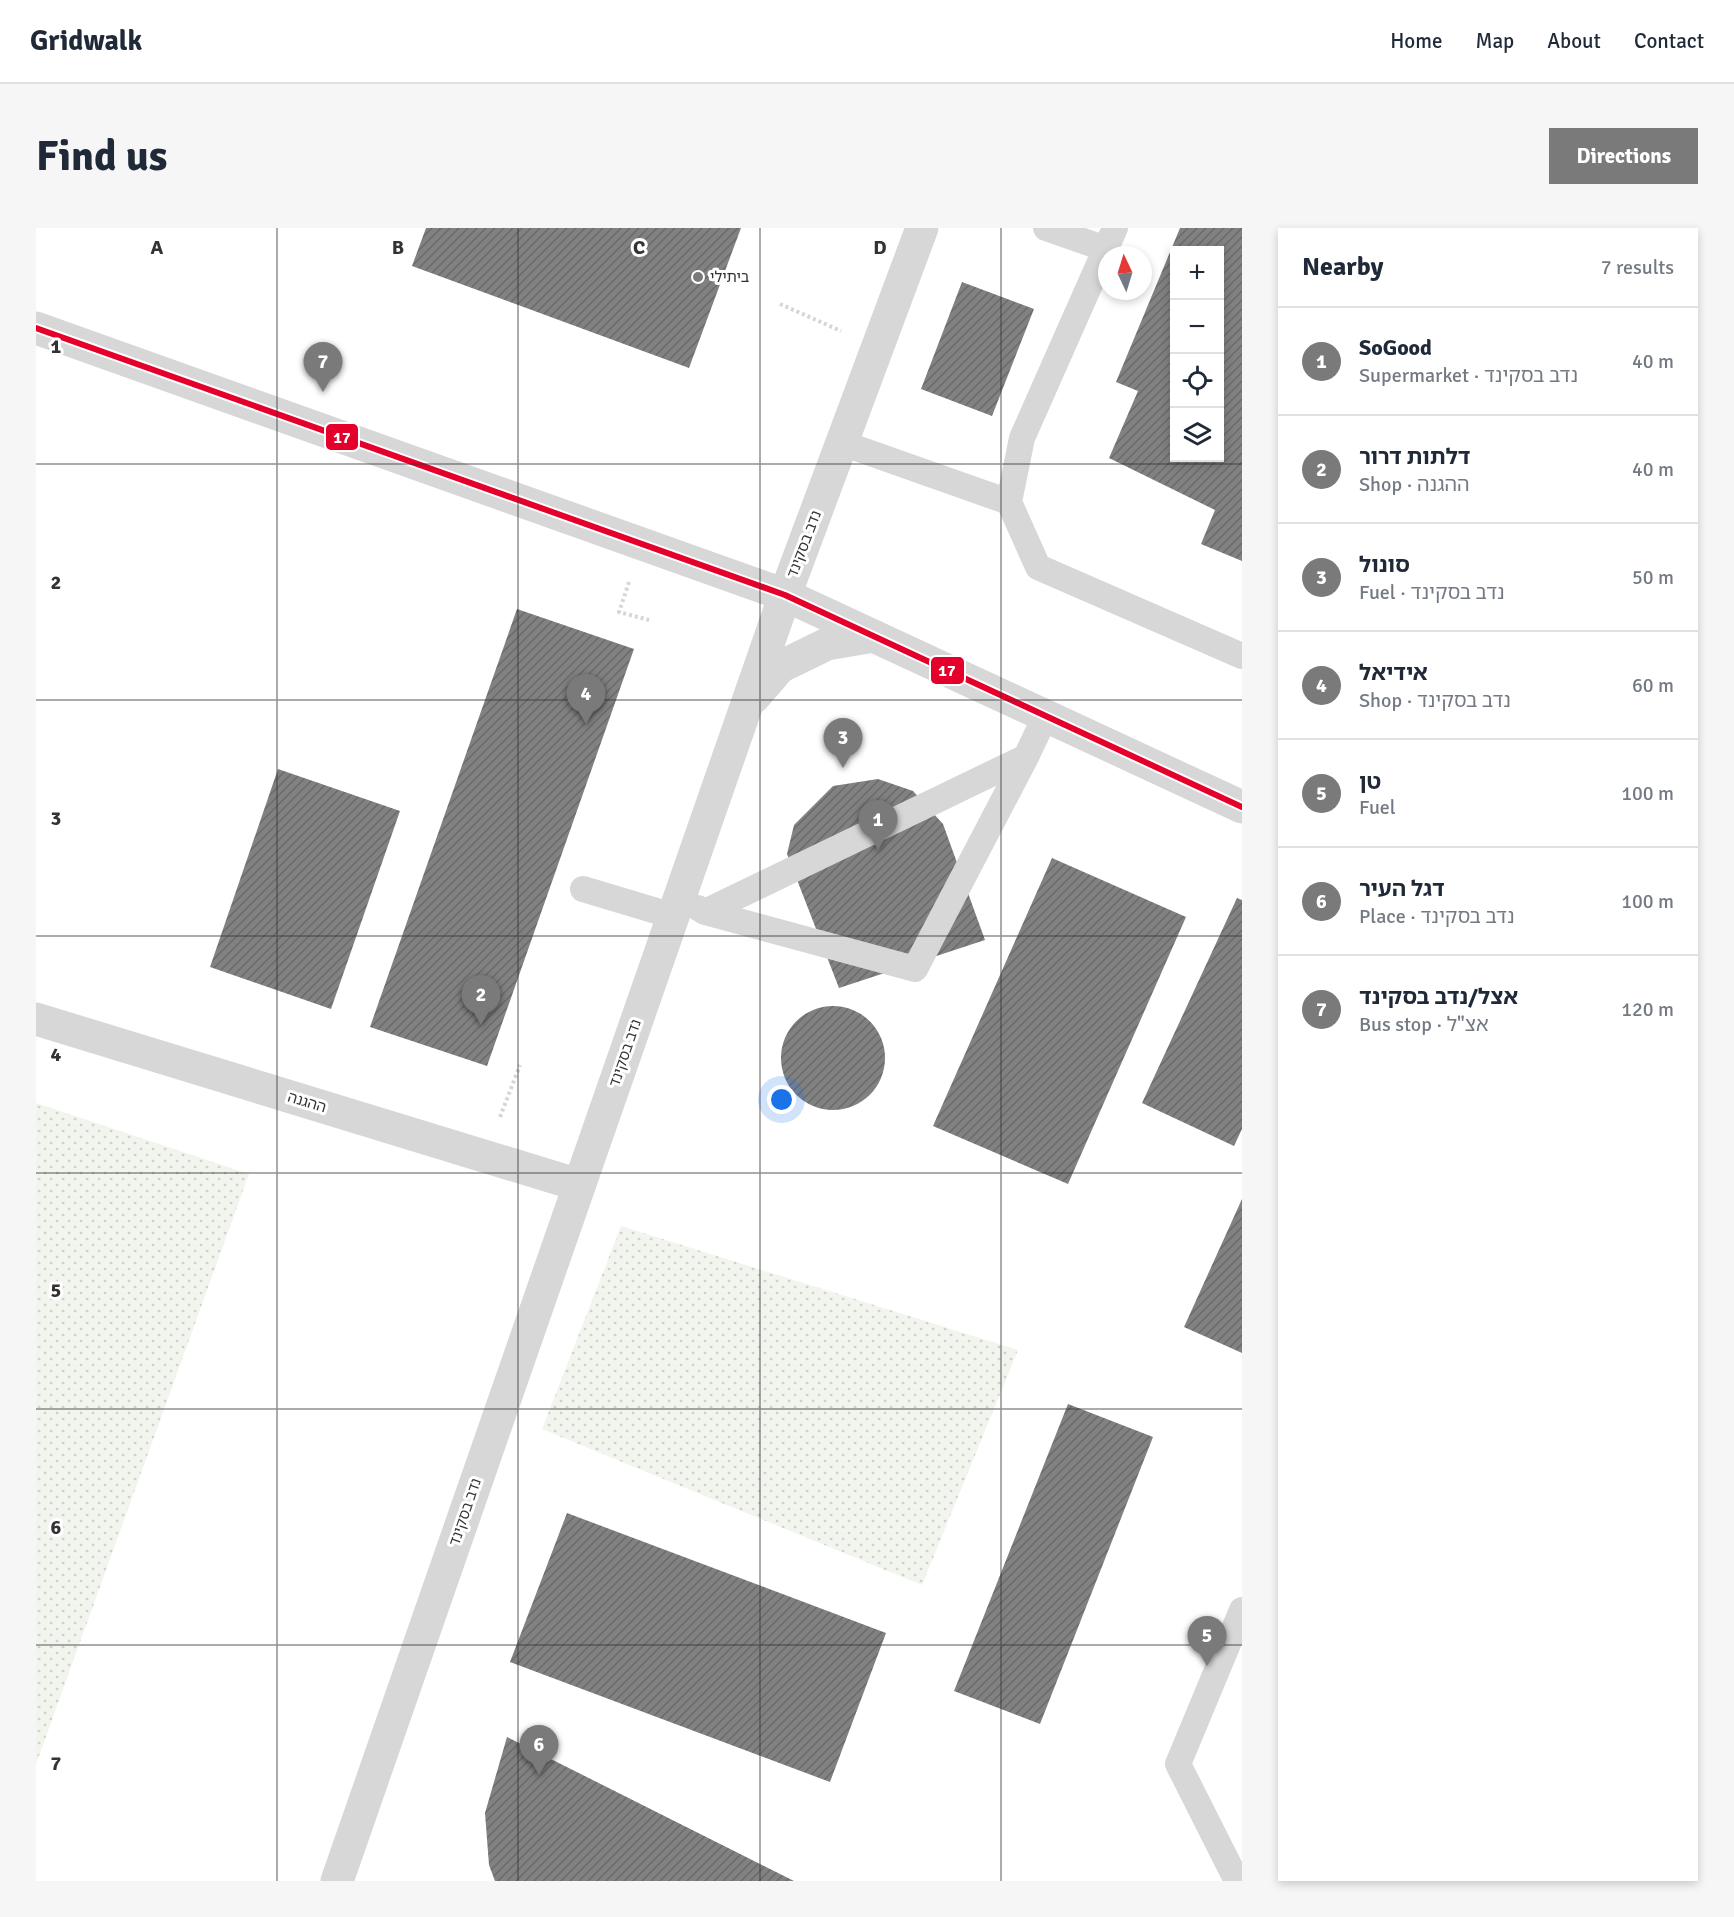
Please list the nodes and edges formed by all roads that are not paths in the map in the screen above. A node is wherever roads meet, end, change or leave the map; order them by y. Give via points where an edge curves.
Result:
1 (922, 228) edge
2 (1046, 228) edge
3 (1110, 238) edge
4 (36, 327) edge
5 (842, 443) junction
6 (1009, 502) junction
7 (785, 595) junction
8 (873, 636) junction
9 (1242, 656) edge
10 (747, 705) junction
11 (1046, 715) junction
12 (1026, 757) junction
13 (1242, 807) edge
14 (583, 889) dead end
15 (686, 909) junction
16 (36, 1019) edge
17 (579, 1185) junction
18 (1242, 1610) edge
19 (337, 1881) edge
20 (1237, 1881) edge

1 - 5 street, נדב בסקינד
2 - 3 lane
3 - 6 lane via 1022,438
4 - 7 street
5 - 6 lane
5 - 7 street, נדב בסקינד
6 - 9 lane via 1038,567
7 - 8 street
7 - 10 street, נדב בסקינד
8 - 10 street via 827,644 780,667
8 - 11 street
10 - 15 street, נדב בסקינד
11 - 12 lane
11 - 13 street
12 - 15 lane
12 - 15 lane via 915,969
14 - 15 lane
15 - 17 street, נדב בסקינד
16 - 17 street, ההגנה
17 - 19 street, נדב בסקינד
18 - 20 lane via 1178,1764

